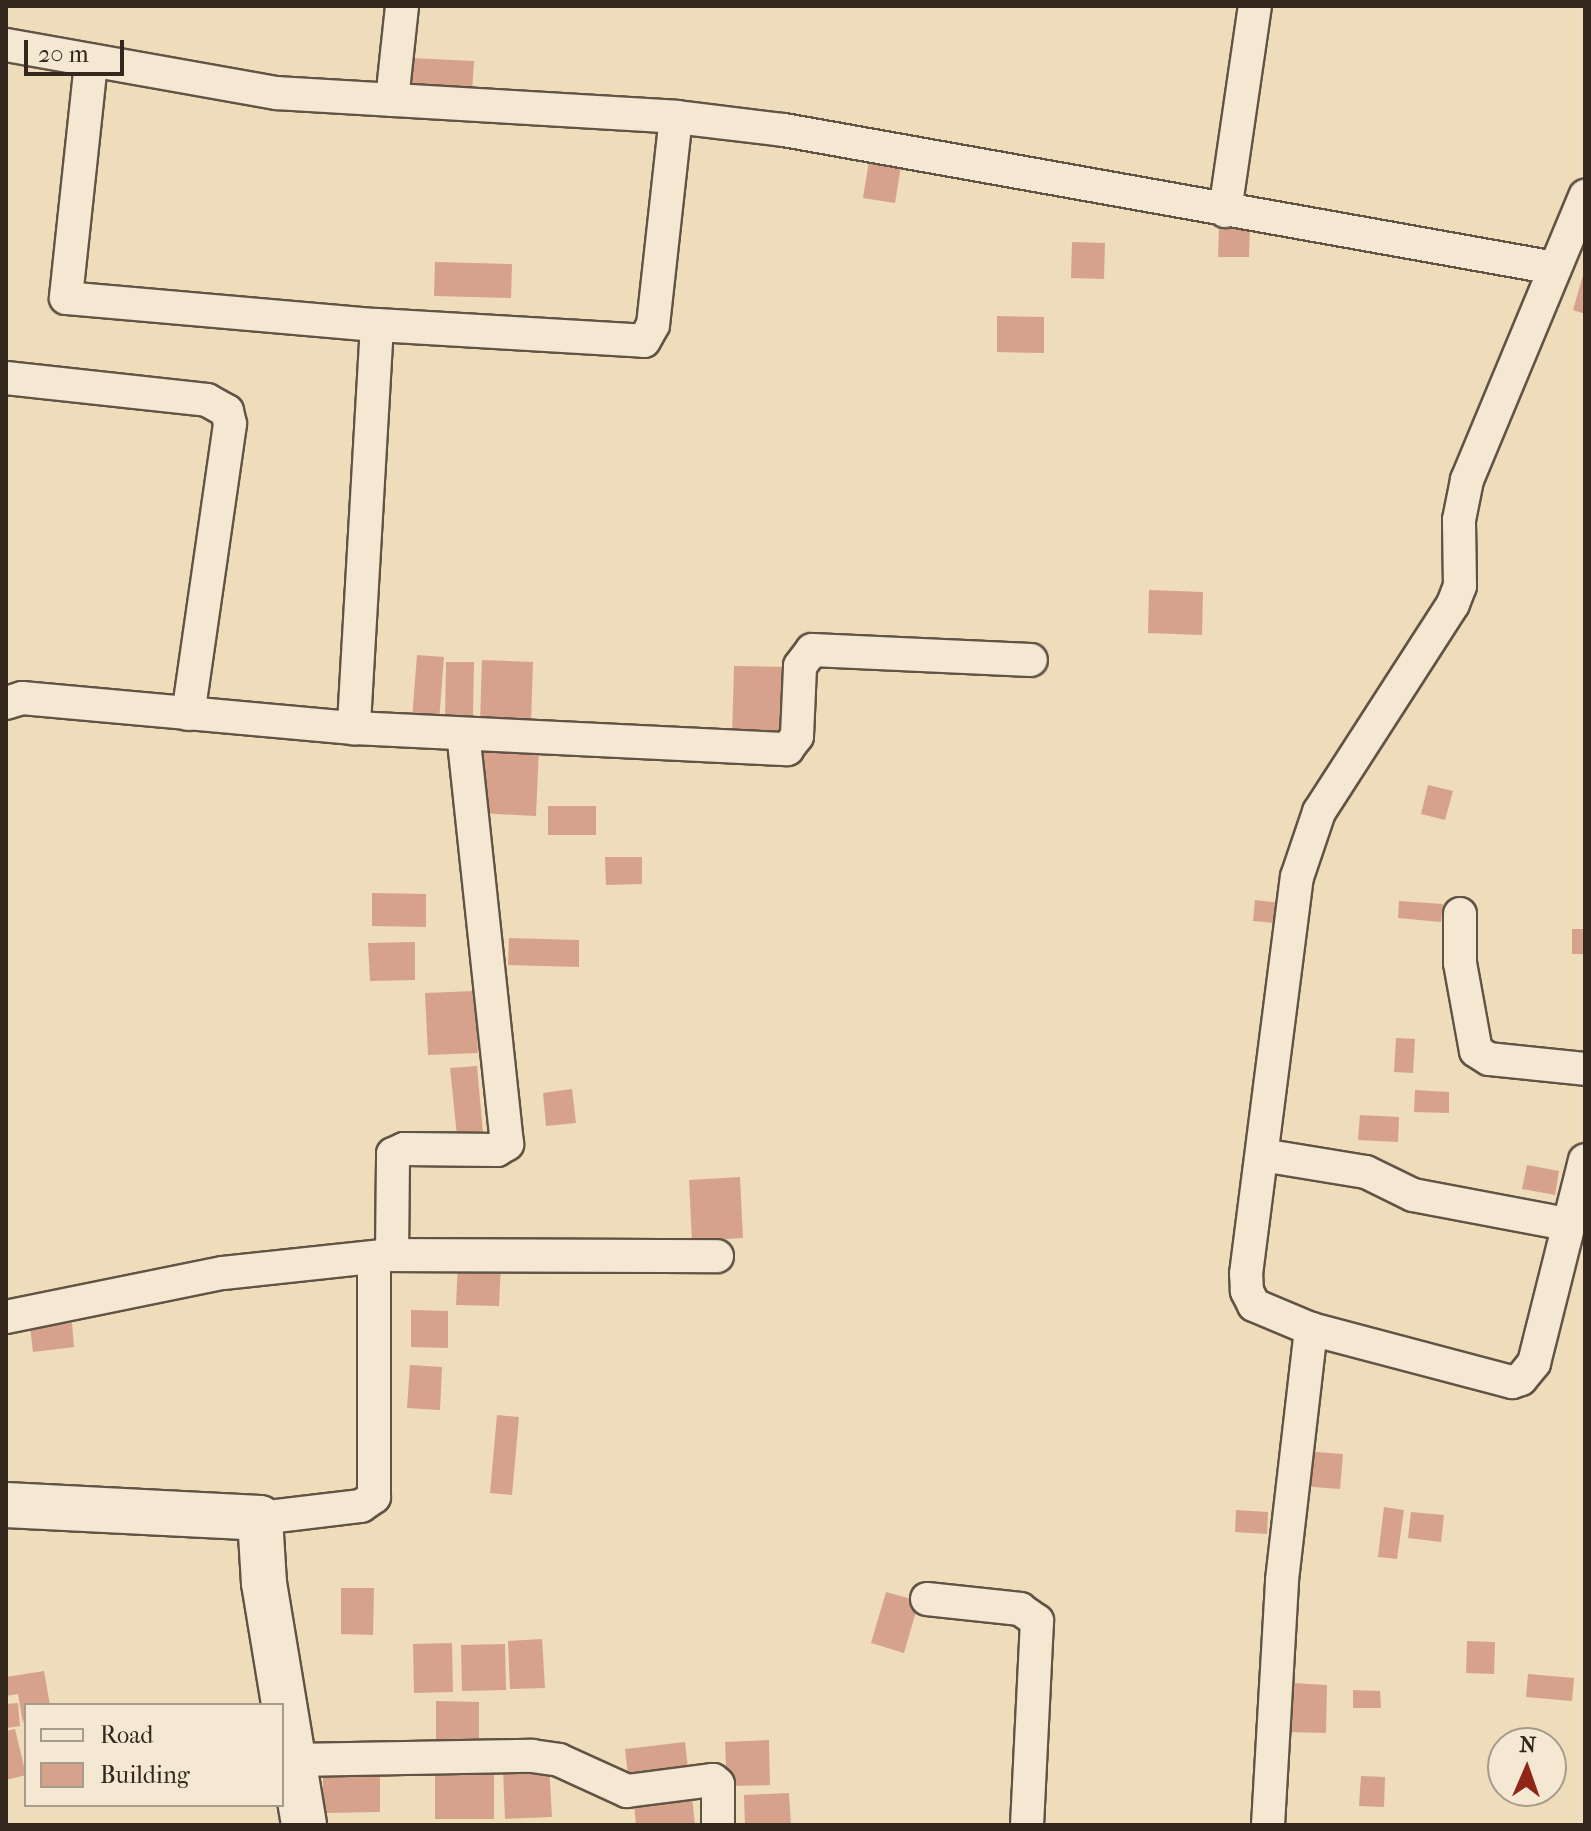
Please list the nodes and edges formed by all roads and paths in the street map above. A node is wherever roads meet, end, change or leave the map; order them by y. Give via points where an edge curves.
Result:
1 (402, 6) edge
2 (1255, 6) edge
3 (6, 45) edge
4 (91, 63) junction
5 (392, 100) junction
6 (676, 117) junction
7 (1585, 196) edge
8 (1225, 211) junction
9 (1555, 268) junction
10 (377, 325) junction
11 (6, 378) edge
12 (1031, 660) dead end
13 (6, 703) edge
14 (188, 714) junction
15 (354, 728) junction
16 (463, 734) junction
17 (1460, 914) dead end
18 (1585, 1069) edge
19 (1262, 1155) junction
20 (1585, 1160) edge
21 (1566, 1224) junction
22 (383, 1256) junction
23 (717, 1256) dead end
24 (6, 1317) edge
25 (1311, 1329) junction
26 (6, 1505) edge
27 (260, 1518) junction
28 (927, 1599) dead end
29 (294, 1760) junction
30 (304, 1825) edge
31 (718, 1825) edge
32 (1027, 1825) edge
33 (1268, 1825) edge

1 - 5 street
2 - 8 street
3 - 4 street
4 - 5 street via 276,93
4 - 10 street via 66,298
5 - 6 street
6 - 8 street via 784,130
6 - 10 street via 651,334 644,341
7 - 9 street
8 - 9 street
9 - 19 street via 1467,480 1459,520 1460,586 1453,604 1319,812 1303,851
10 - 15 street
11 - 14 street via 207,400 227,411 230,424
12 - 16 street via 812,650 800,666 797,736 787,749
13 - 14 street via 22,698
14 - 15 street
15 - 16 street
16 - 22 street via 507,1144 497,1150 404,1149 393,1154
17 - 18 street via 1460,963 1476,1051 1489,1059
19 - 21 street via 1366,1172 1413,1195
19 - 25 street via 1247,1291 1254,1305
20 - 21 street
21 - 25 street via 1534,1363 1521,1379 1512,1382
22 - 23 street
22 - 24 street via 223,1273
22 - 27 street via 374,1497 361,1506
25 - 33 street via 1282,1580
26 - 27 street
27 - 29 street via 264,1583
28 - 32 street via 1020,1609 1037,1621
29 - 30 street
29 - 31 street via 546,1757 627,1791 708,1779 718,1784

